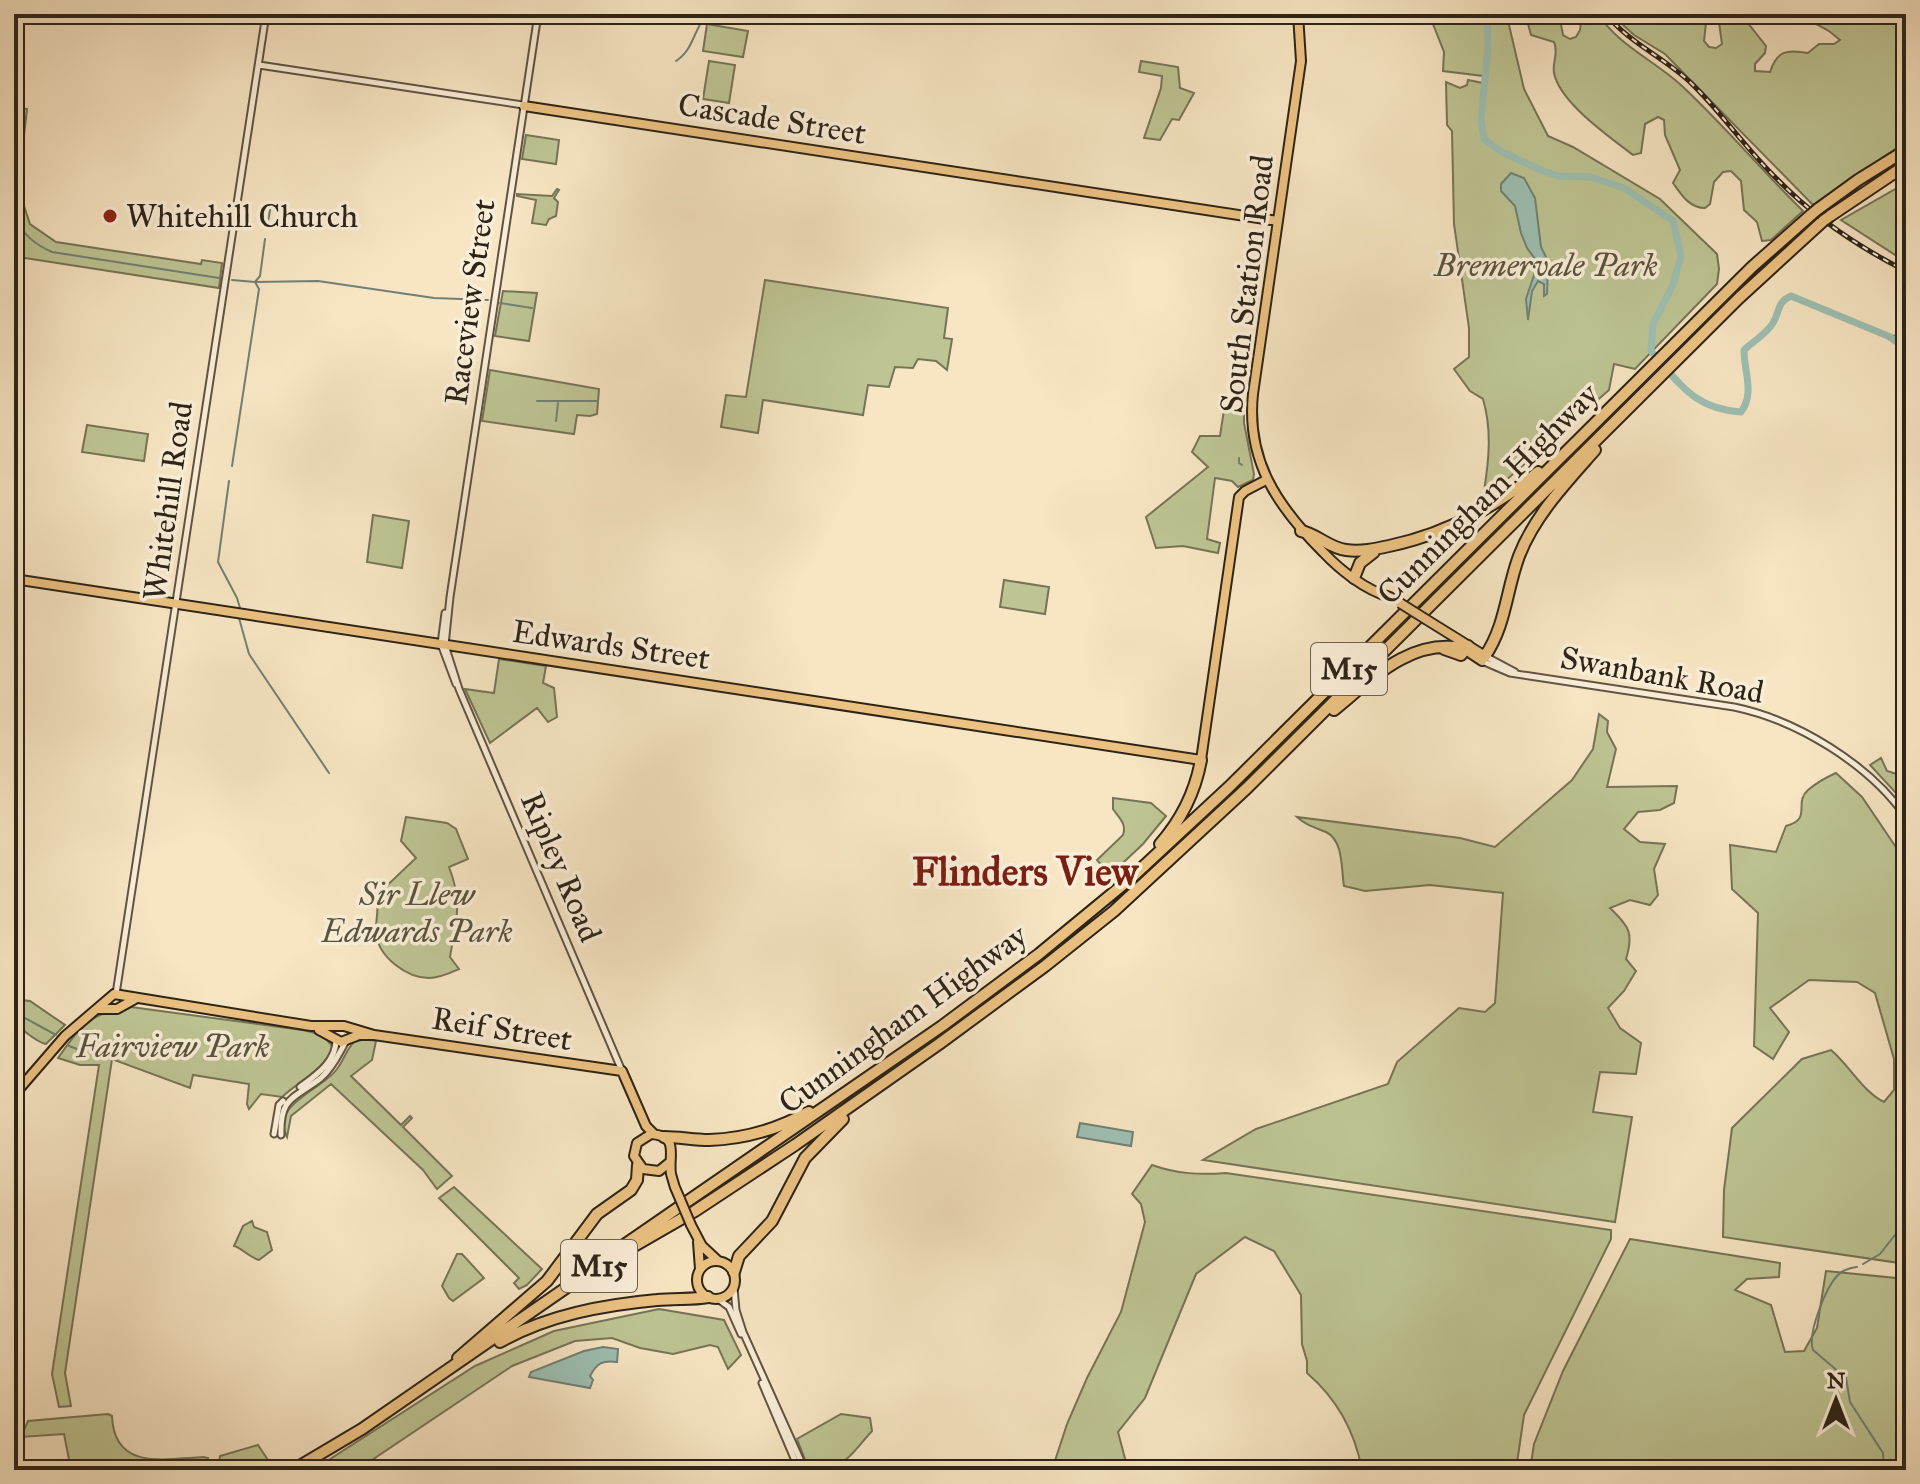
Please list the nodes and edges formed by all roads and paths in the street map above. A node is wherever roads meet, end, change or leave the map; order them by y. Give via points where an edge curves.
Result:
1 (266, 14) edge
2 (538, 14) edge
3 (1298, 14) edge
4 (259, 65) junction
5 (524, 106) junction
6 (1906, 150) edge
7 (1906, 165) edge
8 (1278, 221) junction
9 (1614, 423) junction
10 (1563, 456) junction
11 (1266, 480) junction
12 (1301, 531) junction
13 (1382, 547) junction
14 (1355, 575) junction
15 (14, 579) edge
16 (177, 604) junction
17 (443, 644) junction
18 (464, 648) junction
19 (1465, 648) junction
20 (448, 658) junction
21 (1487, 659) junction
22 (1520, 674) junction
23 (459, 689) junction
24 (1304, 732) junction
25 (1201, 760) junction
26 (1906, 817) edge
27 (1130, 879) junction
28 (118, 995) junction
29 (136, 999) junction
30 (112, 1005) junction
31 (336, 1034) junction
32 (347, 1036) junction
33 (889, 1064) junction
34 (622, 1071) junction
35 (870, 1093) junction
36 (14, 1096) edge
37 (638, 1106) junction
38 (659, 1135) junction
39 (639, 1140) junction
40 (670, 1162) junction
41 (638, 1165) junction
42 (656, 1172) junction
43 (674, 1187) junction
44 (697, 1237) junction
45 (718, 1261) junction
46 (700, 1269) junction
47 (734, 1272) junction
48 (734, 1288) junction
49 (713, 1298) junction
50 (457, 1360) junction
51 (439, 1377) junction
52 (294, 1469) edge
53 (802, 1470) edge

1 - 4 street, Whitehill Road
2 - 5 street, Raceview Street
3 - 8 main road, South Station Road via 1302,55
4 - 5 street, Cascade Street
4 - 16 street, Whitehill Road
5 - 8 main road, Cascade Street
5 - 17 street, Raceview Street
6 - 10 highway, Cunningham Highway / M15 via 1779,241
7 - 9 highway, Cunningham Highway / M15 via 1826,219 1779,259
8 - 11 main road, South Station Road via 1252,404 1254,441
9 - 21 highway via 1534,526
9 - 24 highway, Cunningham Highway / M15
10 - 13 highway via 1467,520
10 - 27 highway, Cunningham Highway / M15
11 - 12 main road, Swanbank Road
11 - 25 main road via 1239,497
12 - 13 highway via 1342,550
12 - 14 main road, Swanbank Road
13 - 14 highway via 1364,558
14 - 19 main road, Swanbank Road, bridge
15 - 16 main road, Edwards Street
16 - 17 main road, Edwards Street
16 - 28 street, Whitehill Road
17 - 18 main road, Edwards Street
17 - 20 street, Ripley Road
17 - 23 street
18 - 20 street
18 - 25 main road, Edwards Street
19 - 21 main road, Swanbank Road
19 - 24 highway via 1458,655 1438,646 1414,652
20 - 23 street, Ripley Road
21 - 22 street, Swanbank Road
21 - 22 street, Swanbank Road
22 - 26 street, Swanbank Road via 1763,714 1856,765
23 - 34 street, Ripley Road
24 - 35 highway, Cunningham Highway / M15 via 1114,911
25 - 27 highway via 1185,811
27 - 33 highway, Cunningham Highway / M15 via 1007,979
28 - 29 main road
28 - 30 main road via 122,1002
28 - 30 main road via 109,995
29 - 30 main road
29 - 31 main road
30 - 36 main road via 73,1028
31 - 32 main road
31 - 32 main road via 341,1042
31 - 32 street via 335,1052 323,1069 279,1105 277,1134 285,1104 329,1070
32 - 34 main road, Reif Street via 374,1035
33 - 38 highway via 767,1131 719,1139
33 - 50 highway, Cunningham Highway / M15
34 - 37 main road, Ripley Road
35 - 47 highway via 805,1158 772,1221 739,1256
35 - 51 highway, Cunningham Highway / M15 via 695,1211 589,1272
37 - 38 main road, Ripley Road via 646,1126
37 - 39 main road, Ripley Road
38 - 39 main road
38 - 40 main road via 672,1148
39 - 41 main road via 634,1152
40 - 42 main road
40 - 43 main road
41 - 42 main road
41 - 50 highway via 633,1187 594,1216 547,1281
42 - 43 main road
43 - 44 main road, bridge
44 - 45 main road
44 - 46 main road
45 - 46 main road
45 - 47 main road
46 - 49 main road via 698,1285
47 - 48 main road
48 - 49 main road
48 - 53 street via 743,1332
49 - 51 highway via 644,1301 565,1316 505,1339
49 - 53 street via 729,1307
50 - 52 highway, Cunningham Highway / M15
51 - 52 highway, Cunningham Highway / M15

